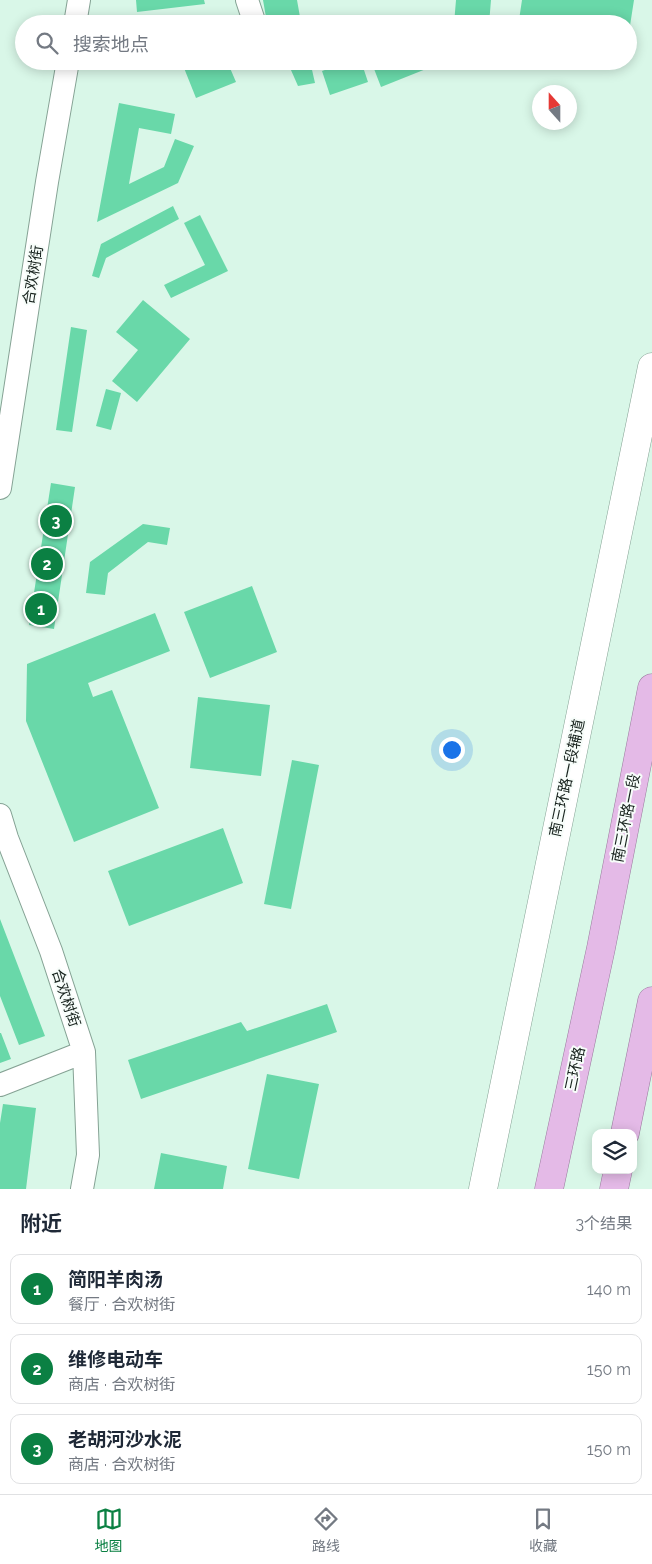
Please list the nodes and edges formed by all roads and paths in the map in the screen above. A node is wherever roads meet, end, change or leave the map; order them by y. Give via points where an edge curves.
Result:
1 (79, 0) edge
2 (247, 0) edge
3 (76, 15) edge
4 (252, 15) edge
5 (66, 70) edge
6 (652, 367) edge
7 (0, 488) edge
8 (652, 688) edge
9 (0, 815) edge
10 (601, 948) joint
11 (652, 1000) edge
12 (84, 1052) junction
13 (0, 1084) edge
14 (626, 1129) edge
15 (617, 1174) edge
16 (82, 1189) edge
17 (483, 1189) edge
18 (549, 1189) edge
19 (614, 1189) edge

1 - 3 street
2 - 4 street
5 - 7 street, 合欢树街
6 - 17 main road, 南三环路一段辅道
8 - 10 highway, 南三环路一段
9 - 12 street, 合欢树街 via 51,951
10 - 18 highway, 三环路
11 - 14 highway
12 - 13 street
12 - 16 street, 合欢树街 via 88,1154
15 - 19 highway

